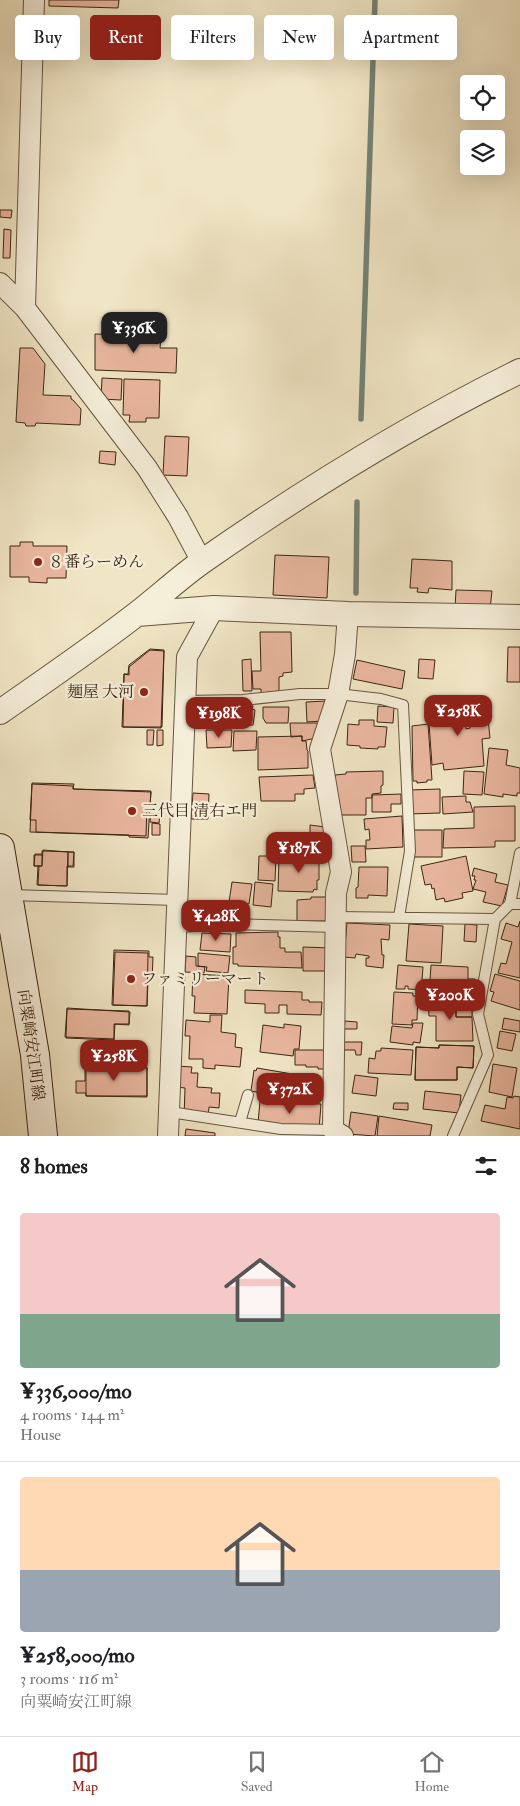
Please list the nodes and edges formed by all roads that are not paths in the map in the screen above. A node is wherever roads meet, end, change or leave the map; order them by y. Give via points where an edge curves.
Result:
1 (34, 0) edge
2 (0, 283) edge
3 (25, 308) junction
4 (520, 371) edge
5 (202, 562) junction
6 (214, 608) junction
7 (137, 614) junction
8 (348, 614) junction
9 (520, 617) edge
10 (338, 694) junction
11 (185, 701) junction
12 (0, 712) edge
13 (0, 848) edge
14 (520, 853) edge
15 (4, 885) edge
16 (177, 900) junction
17 (515, 904) edge
18 (400, 917) junction
19 (495, 919) junction
20 (337, 922) junction
21 (176, 927) junction
22 (248, 1095) dead end
23 (170, 1112) junction
24 (240, 1122) junction
25 (280, 1132) edge
26 (338, 1133) edge
27 (43, 1136) edge
28 (168, 1136) edge
29 (453, 1136) edge

1 - 3 street
2 - 3 street
3 - 5 street via 147,468
4 - 5 street via 461,400 353,462
5 - 7 street
6 - 7 street
6 - 8 street
6 - 11 street via 187,657
7 - 12 street
8 - 9 street
8 - 10 street
10 - 11 lane
10 - 18 lane via 403,705 410,851
10 - 20 street via 320,749 341,872 336,893
11 - 16 street
13 - 15 main road, 向粟崎安江町線
14 - 17 lane
15 - 16 lane
15 - 27 main road, 向粟崎安江町線 via 35,1055
16 - 21 street
17 - 19 lane
18 - 19 lane
18 - 20 lane
19 - 29 lane via 478,1014 488,1055
20 - 21 lane
20 - 26 street
21 - 23 street
22 - 24 lane
23 - 24 lane
23 - 28 street
24 - 25 lane
25 - 26 lane

